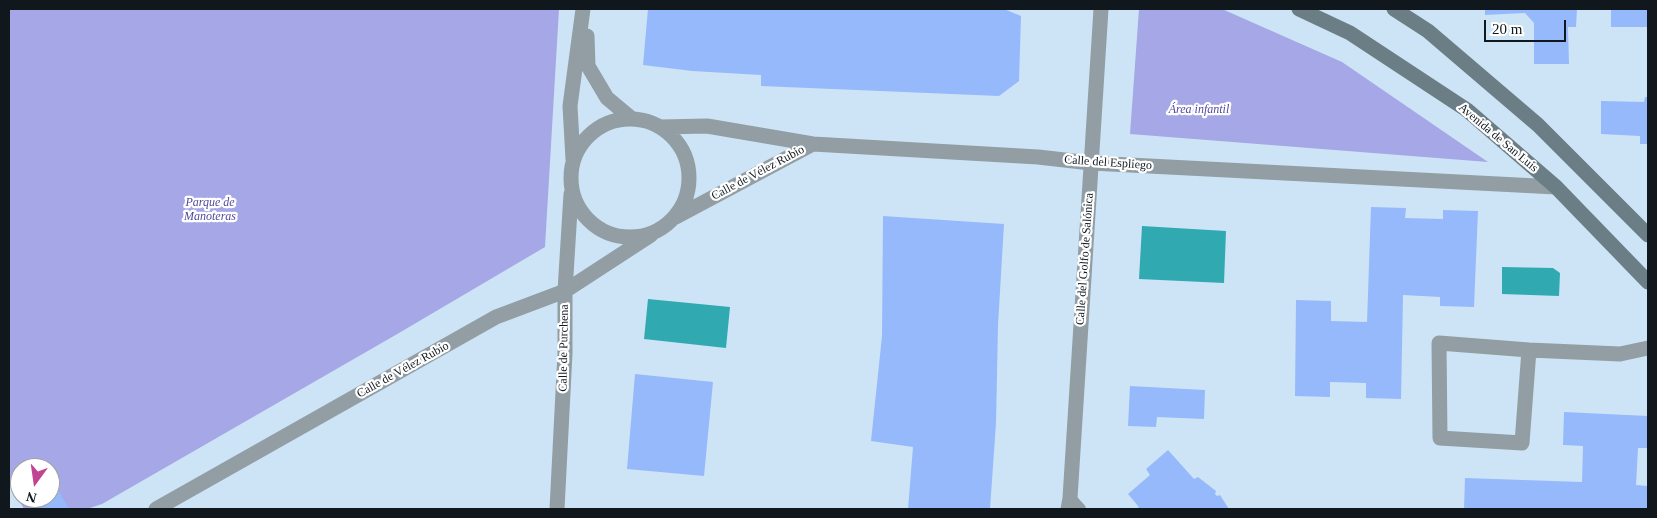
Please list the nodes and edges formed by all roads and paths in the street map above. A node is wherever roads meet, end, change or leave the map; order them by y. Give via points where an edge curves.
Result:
1 (584, 9) edge
2 (1101, 9) edge
3 (1299, 9) edge
4 (1394, 9) edge
5 (630, 118) junction
6 (661, 127) junction
7 (813, 144) junction
8 (573, 162) junction
9 (1091, 163) junction
10 (572, 187) junction
11 (1556, 187) junction
12 (676, 218) junction
13 (651, 235) junction
14 (1648, 235) edge
15 (1648, 282) edge
16 (564, 291) junction
17 (1648, 348) edge
18 (1529, 350) junction
19 (1069, 503) edge
20 (156, 509) edge
21 (557, 509) edge
22 (1080, 509) edge

1 - 5 street via 588,66 607,98
1 - 8 street via 570,106
2 - 9 street, Calle del Golfo de Salónica
3 - 11 street, Avenida de San Luis via 1350,33 1467,110
4 - 14 street via 1428,30 1538,125
5 - 6 street via 646,120
5 - 8 street via 594,130 581,144
6 - 7 street, Calle del Espliego via 707,126
6 - 12 street via 680,145 690,169 688,195
7 - 9 street, Calle del Espliego
7 - 12 street, Calle de Vélez Rubio
8 - 10 street
9 - 11 street, Calle del Espliego
9 - 19 street, Calle del Golfo de Salónica
10 - 13 street via 578,207 591,224 610,234 630,238
10 - 16 street, Calle de Purchena
11 - 15 street, Avenida de San Luis
12 - 13 street
13 - 16 street, Calle de Vélez Rubio
16 - 20 street, Calle de Vélez Rubio via 496,317
16 - 21 street, Calle de Purchena via 565,353
17 - 18 street via 1620,354
18 - 18 street via 1439,343 1440,438 1522,443
19 - 22 lane

